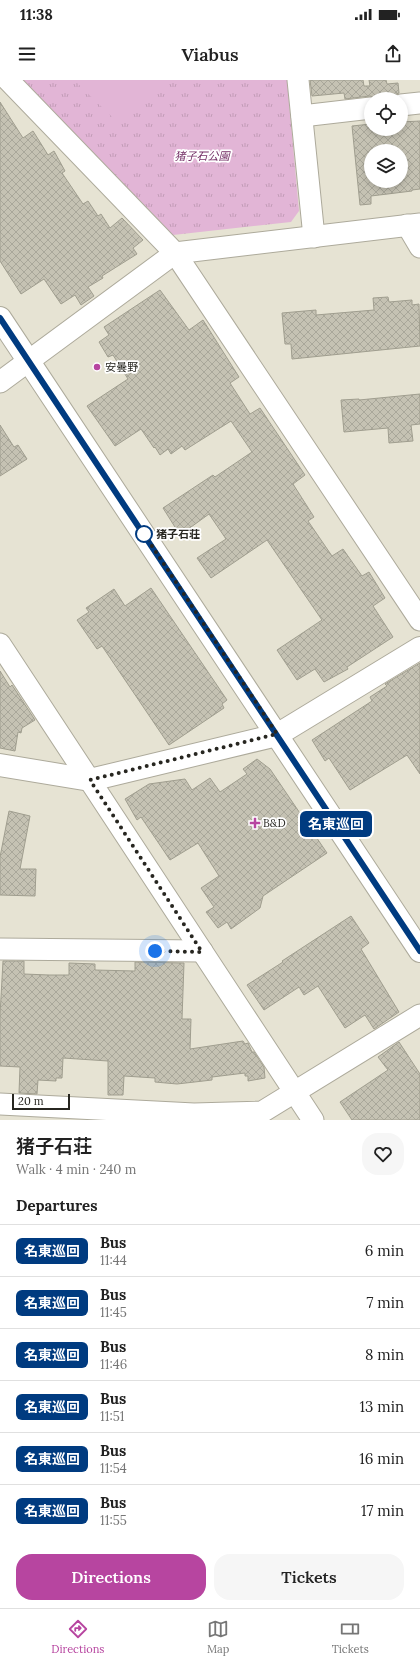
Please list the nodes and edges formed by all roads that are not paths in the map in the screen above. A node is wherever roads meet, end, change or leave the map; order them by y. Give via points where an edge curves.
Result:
1 (8, 80) edge
2 (298, 80) edge
3 (420, 102) edge
4 (408, 104) edge
5 (364, 109) edge
6 (302, 116) junction
7 (413, 224) edge
8 (314, 237) junction
9 (420, 247) edge
10 (175, 253) junction
11 (0, 318) edge
12 (28, 361) junction
13 (0, 382) edge
14 (420, 620) edge
15 (0, 644) edge
16 (420, 648) edge
17 (277, 734) junction
18 (0, 766) edge
19 (90, 780) junction
20 (0, 949) edge
21 (420, 951) edge
22 (202, 952) junction
23 (420, 1015) edge
24 (293, 1092) junction
25 (0, 1104) edge
26 (261, 1116) edge
27 (313, 1120) edge

1 - 10 street
2 - 6 street
3 - 4 street
5 - 6 street
6 - 8 street
7 - 8 street
7 - 9 street
8 - 10 street
10 - 12 street
10 - 14 street
11 - 12 street
12 - 13 street
12 - 17 street
15 - 19 street
16 - 17 street
17 - 19 street
17 - 21 street
18 - 19 street
19 - 22 street
20 - 22 street
22 - 24 street
23 - 24 street
24 - 26 street
24 - 27 street
25 - 26 street

